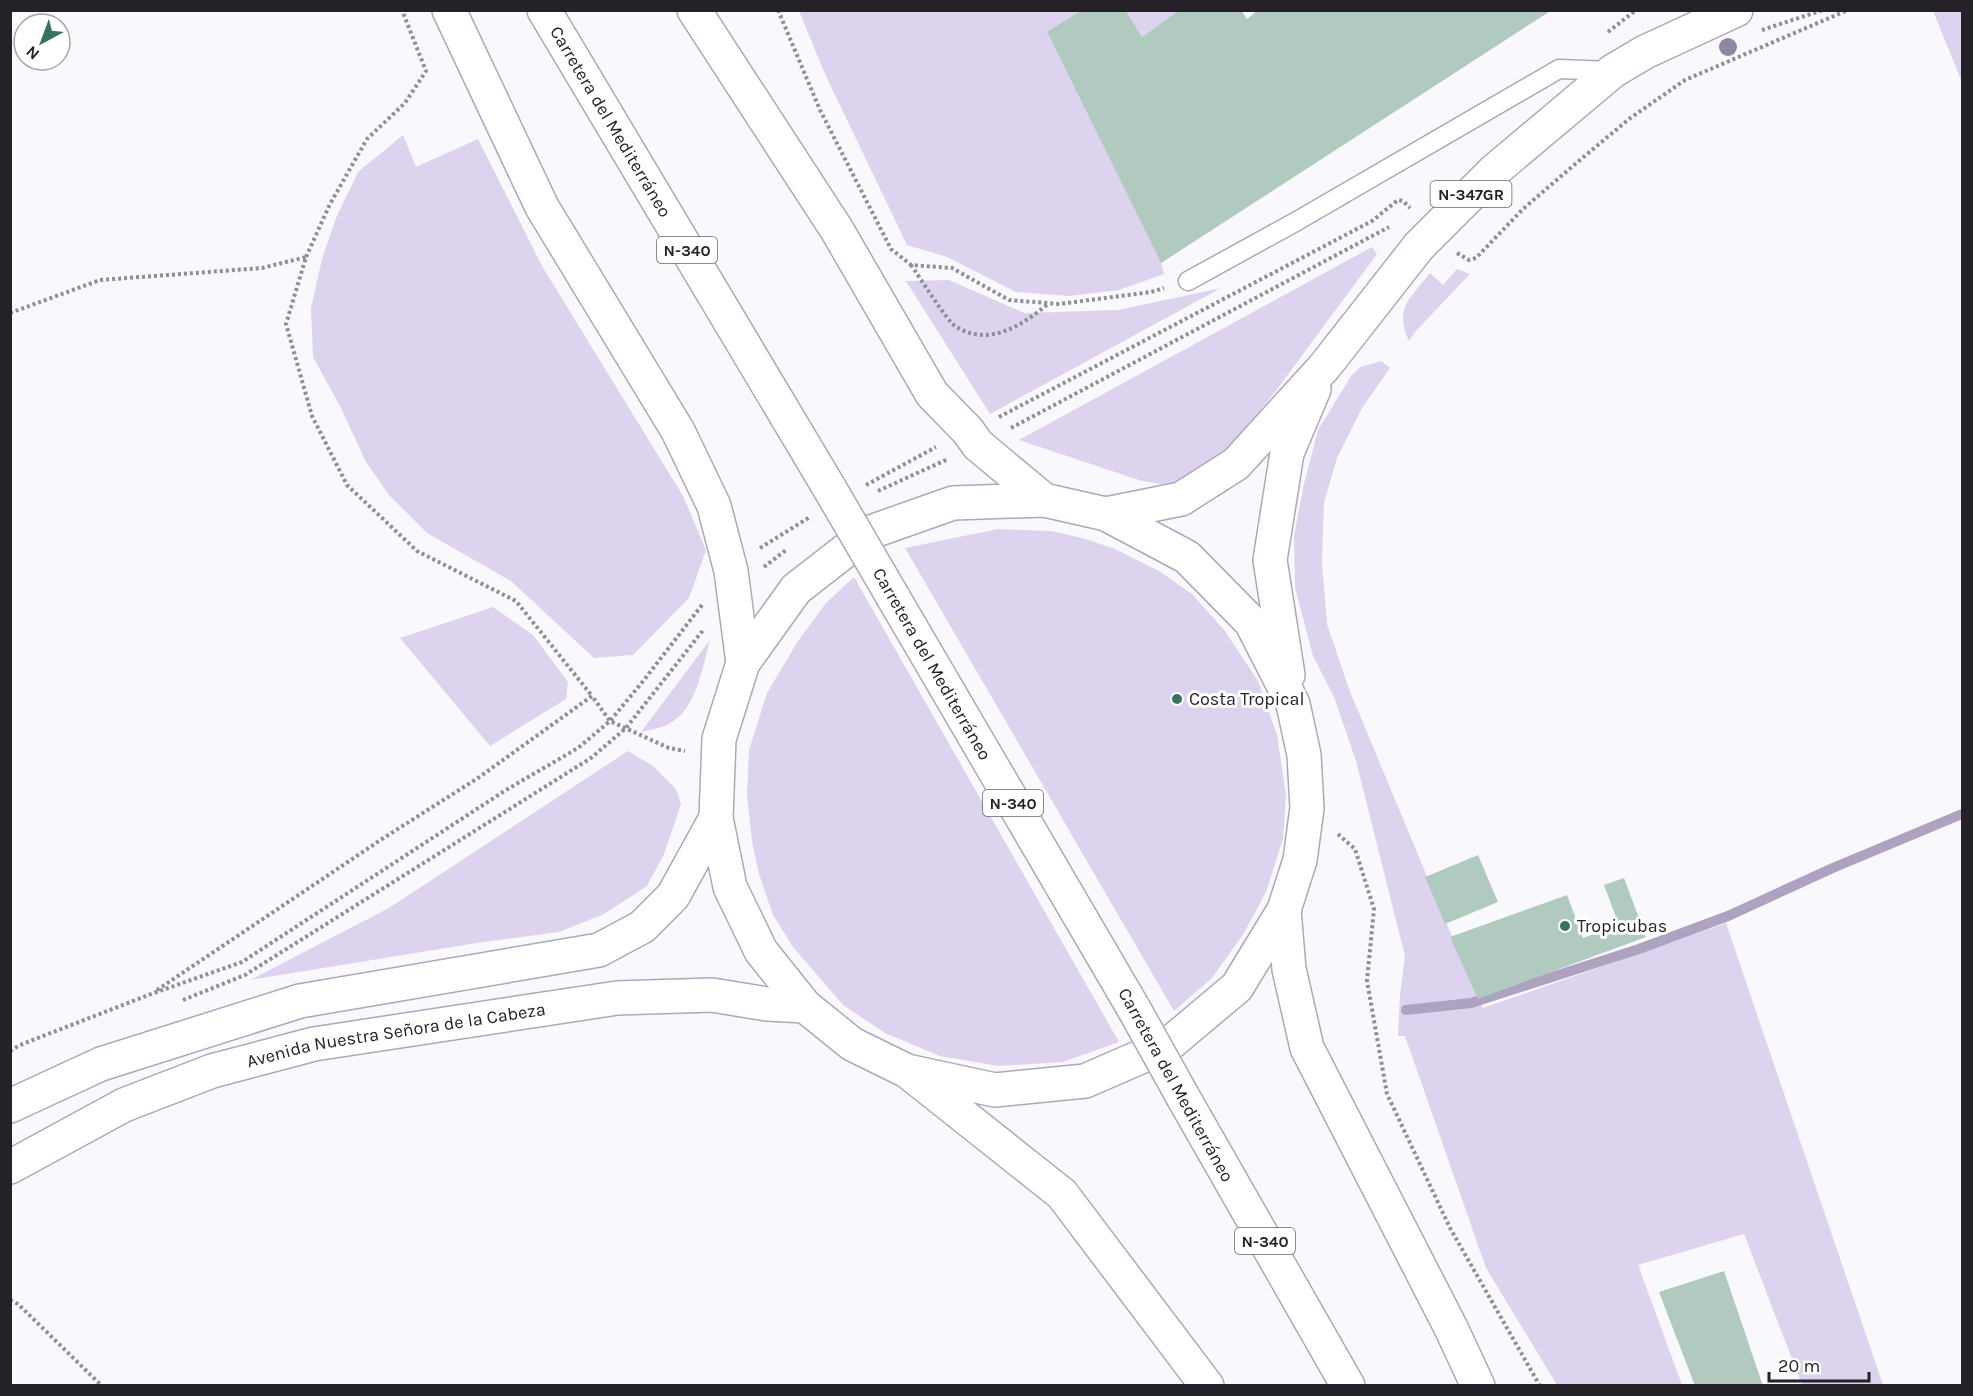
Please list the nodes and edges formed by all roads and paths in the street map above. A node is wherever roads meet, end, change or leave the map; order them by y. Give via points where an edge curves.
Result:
1 (402, 10) edge
2 (449, 10) edge
3 (544, 10) edge
4 (694, 10) edge
5 (778, 10) edge
6 (1678, 10) edge
7 (1823, 10) edge
8 (1848, 10) edge
9 (1747, 21) edge
10 (1645, 52) junction
11 (1613, 71) junction
12 (1413, 211) dead end
13 (1395, 224) dead end
14 (1467, 246) dead end
15 (1454, 249) dead end
16 (1459, 254) junction
17 (306, 257) junction
18 (1452, 262) dead end
19 (911, 265) junction
20 (1188, 281) joint
21 (1049, 303) junction
22 (10, 313) edge
23 (1324, 366) junction
24 (996, 418) dead end
25 (1005, 431) dead end
26 (1044, 500) junction
27 (1106, 514) junction
28 (702, 605) dead end
29 (705, 628) dead end
30 (743, 663) junction
31 (592, 696) junction
32 (1293, 704) junction
33 (610, 721) junction
34 (626, 728) junction
35 (718, 758) junction
36 (1307, 808) junction
37 (716, 818) junction
38 (1284, 910) junction
39 (151, 994) junction
40 (181, 1001) dead end
41 (805, 1006) junction
42 (10, 1051) edge
43 (907, 1071) junction
44 (10, 1106) edge
45 (10, 1167) edge
46 (10, 1300) edge
47 (102, 1386) edge
48 (1207, 1386) edge
49 (1348, 1386) edge
50 (1478, 1386) edge
51 (1540, 1386) edge

1 - 17 path via 426,71 405,103 367,139 330,204
2 - 30 main road via 542,207 678,430 714,506 731,571
3 - 49 main road, Carretera del Mediterráneo / N-340, bridge via 1134,1009
4 - 26 main road via 837,230 932,394 978,445
5 - 19 path via 820,110 891,249
6 - 10 main road, N-347GR
7 - 9 path
8 - 16 path via 1686,80 1629,119 1524,209 1476,258 1469,260
9 - 10 main road, N-347GR
10 - 11 main road, N-347GR
11 - 20 lane via 1559,69
11 - 23 main road, N-347GR via 1494,171 1419,246
12 - 24 path via 1398,200 1372,221
13 - 25 path
14 - 16 path
15 - 16 path
16 - 18 path
17 - 22 path via 262,268 100,280
17 - 31 path via 286,324 312,416 347,485 417,551 516,601
19 - 21 path via 952,268 1009,300
19 - 21 path via 953,325 971,333 997,334 1023,323
20 - 21 path via 1151,292
23 - 27 main road, N-347GR via 1236,464 1181,500
23 - 32 main road, N-347GR via 1287,453 1270,560
26 - 27 main road
26 - 30 main road via 953,503 868,533 796,589
27 - 32 main road via 1187,556 1251,622
28 - 33 path
29 - 34 path
30 - 35 main road via 719,739
31 - 33 path
31 - 39 path via 478,778
32 - 36 main road via 1304,755
33 - 34 path
33 - 39 path via 578,748 506,790 242,963
34 - 35 path via 669,748
34 - 40 path via 591,758 245,975
35 - 37 main road
36 - 38 main road via 1300,860
36 - 51 path via 1356,849 1374,909 1367,981 1387,1094 1450,1228
37 - 41 main road via 730,887 760,951
37 - 44 main road via 673,896 642,927 599,950 300,1001 101,1064
38 - 43 main road via 1237,987 1168,1045 1085,1081 995,1090
38 - 50 main road via 1289,969 1307,1048
39 - 42 path
41 - 43 main road via 852,1044
41 - 45 main road, Avenida Nuestra Señora de la Cabeza via 712,995 618,998 314,1044 212,1071 124,1105
43 - 48 main road via 1062,1194
46 - 47 path

